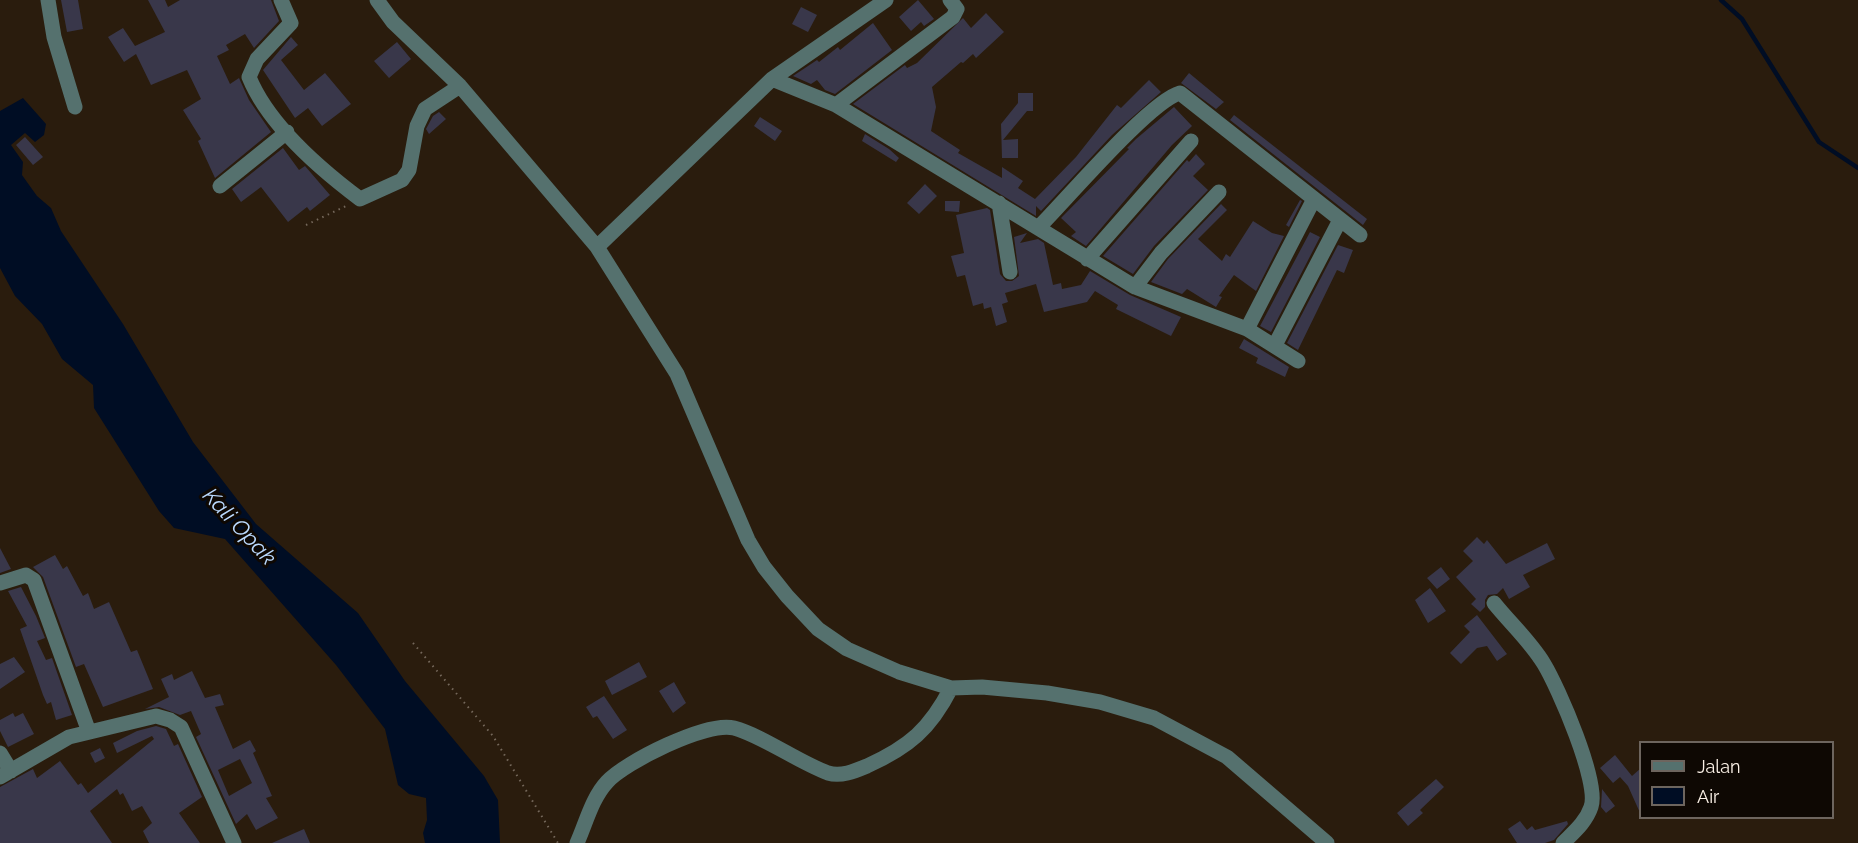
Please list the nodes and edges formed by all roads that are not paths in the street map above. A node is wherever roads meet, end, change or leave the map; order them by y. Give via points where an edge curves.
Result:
1 (48, 0) edge
2 (281, 0) edge
3 (377, 0) edge
4 (886, 0) edge
5 (950, 0) edge
6 (772, 79) junction
7 (460, 86) junction
8 (836, 105) junction
9 (75, 107) dead end
10 (287, 132) junction
11 (1191, 141) dead end
12 (220, 186) dead end
13 (1219, 192) dead end
14 (1314, 200) junction
15 (999, 203) junction
16 (1340, 220) junction
17 (1039, 227) junction
18 (1360, 235) dead end
19 (597, 247) junction
20 (1087, 259) junction
21 (1010, 272) dead end
22 (1135, 287) junction
23 (1247, 329) junction
24 (1275, 345) junction
25 (1298, 362) dead end
26 (0, 583) edge
27 (1494, 603) dead end
28 (951, 688) junction
29 (89, 732) junction
30 (0, 753) edge
31 (6, 774) edge
32 (234, 843) edge
33 (577, 843) edge
34 (1327, 843) edge
35 (1563, 843) edge

1 - 9 street via 54,37
2 - 10 street via 291,23 257,59 249,77 255,93
3 - 7 street via 393,21
4 - 6 street
5 - 8 street via 957,9 953,17
6 - 8 street
6 - 19 street
7 - 10 street via 425,109 417,126 409,170 402,180 360,200 331,178
7 - 19 street
8 - 15 street
10 - 12 street
11 - 20 street
13 - 22 street via 1161,253
14 - 16 street
14 - 17 street via 1180,93 1165,99 1146,116
14 - 23 street
15 - 17 street
15 - 21 street
16 - 18 street
16 - 24 street
17 - 20 street
19 - 28 street via 677,374 748,540 786,596 818,629 847,649 899,672
20 - 22 street
22 - 23 street
23 - 24 street
24 - 25 street
26 - 29 street via 26,576 34,580
27 - 35 street via 1543,662 1558,689 1592,785 1592,806 1581,825
28 - 33 street via 929,725 911,743 886,758 844,774 831,774 734,728 717,727 701,732 628,765 606,782
28 - 34 street via 1047,693 1100,702 1154,718 1227,757
29 - 31 street via 69,737
29 - 32 street via 156,716 181,728
30 - 31 street

